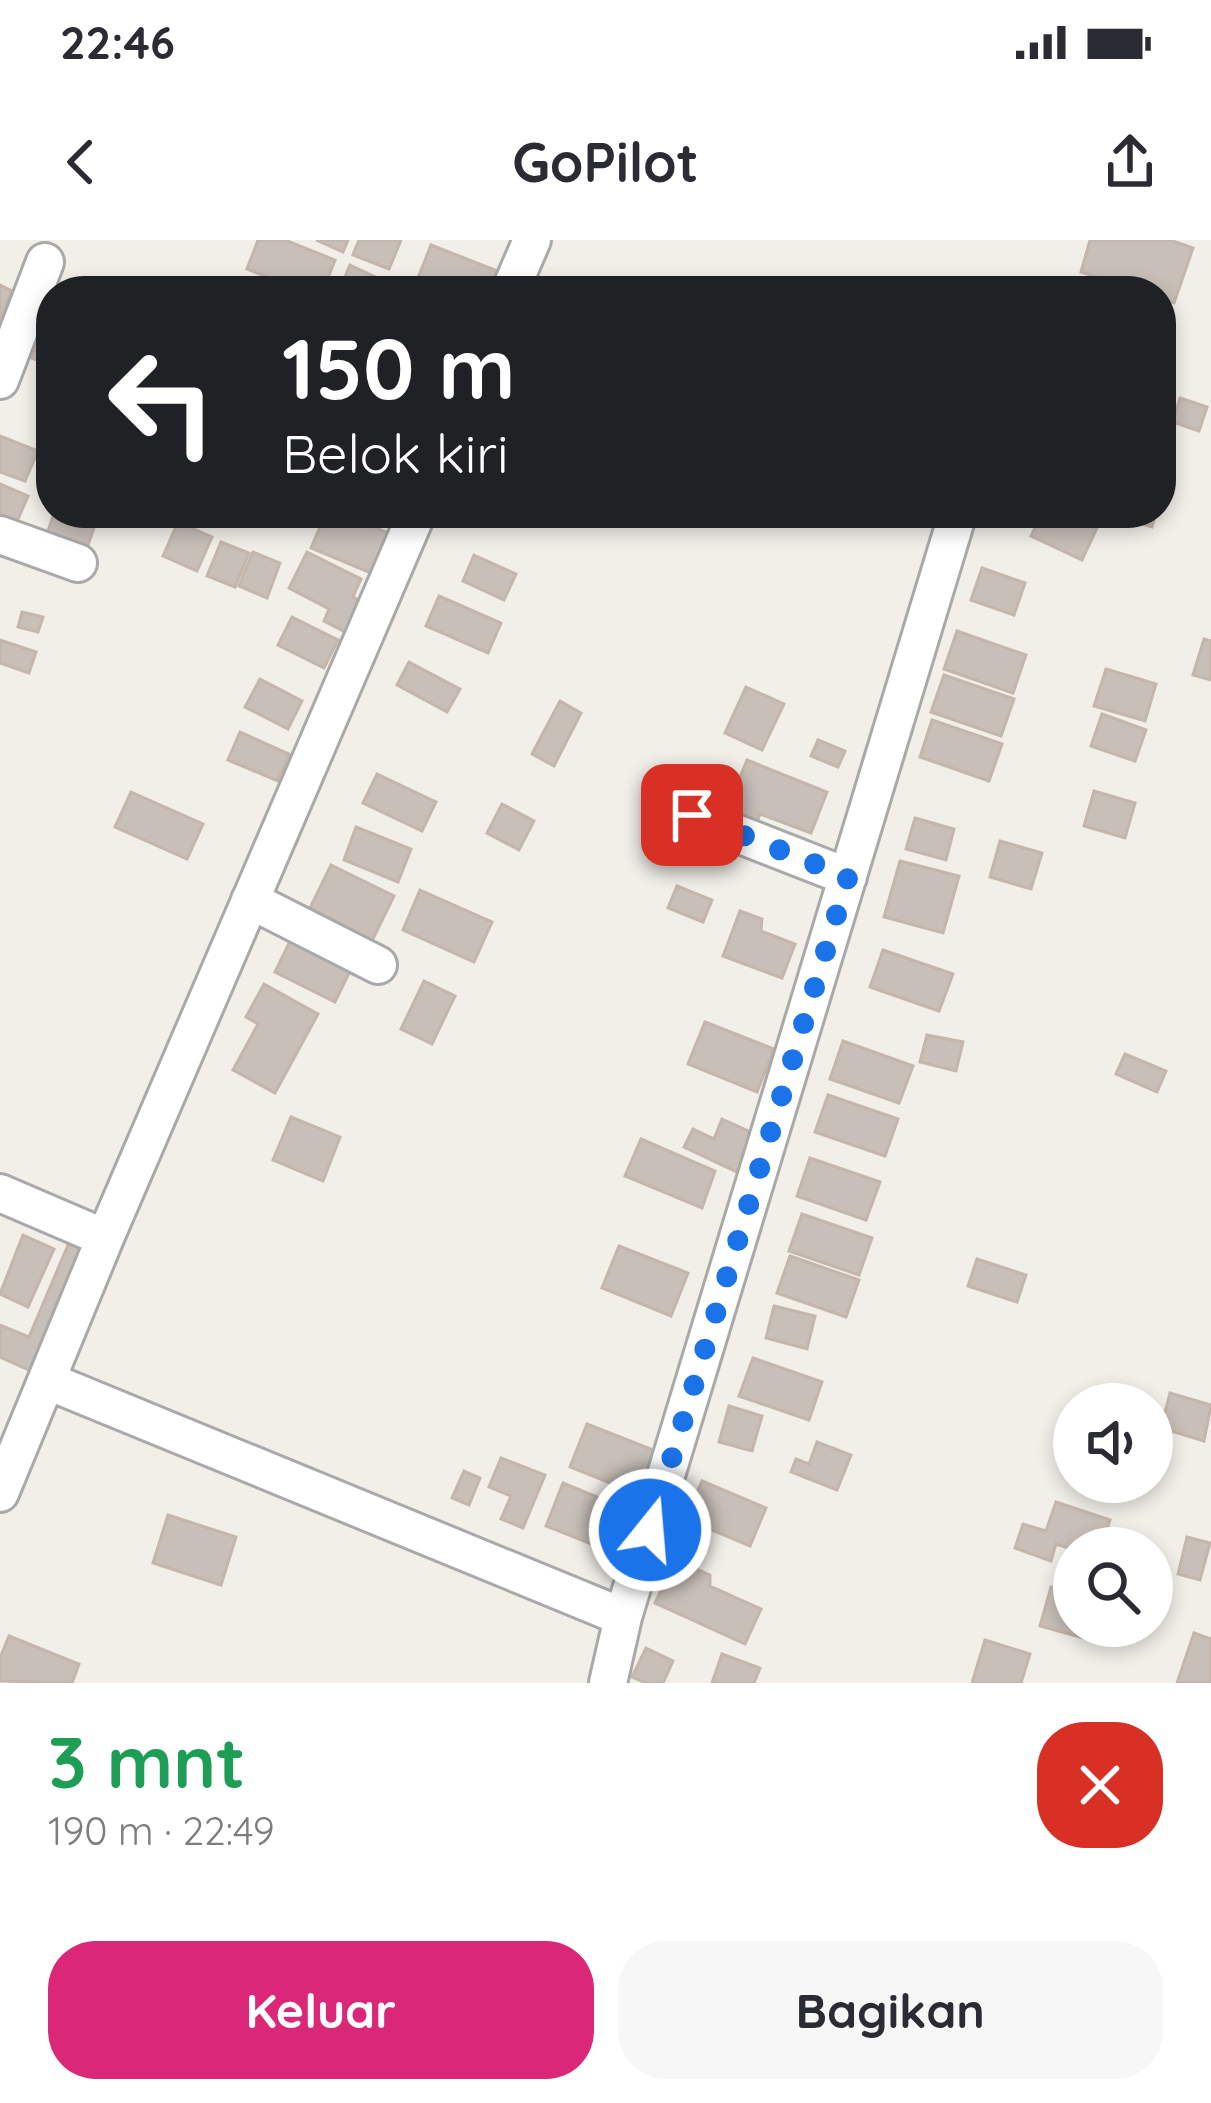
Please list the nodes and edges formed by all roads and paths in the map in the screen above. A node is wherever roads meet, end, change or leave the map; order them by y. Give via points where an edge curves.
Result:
1 (532, 240) edge
2 (45, 262) dead end
3 (40, 276) edge
4 (516, 276) edge
5 (36, 286) edge
6 (0, 380) edge
7 (411, 528) edge
8 (953, 528) edge
9 (0, 535) edge
10 (78, 563) dead end
11 (692, 815) dead end
12 (848, 877) junction
13 (250, 900) junction
14 (378, 965) dead end
15 (0, 1193) edge
16 (105, 1238) junction
17 (48, 1381) junction
18 (0, 1493) edge
19 (623, 1617) junction
20 (608, 1683) edge

1 - 4 street
2 - 3 street
5 - 6 street
7 - 13 street
8 - 12 street
9 - 10 street
11 - 12 street
12 - 19 street
13 - 14 street
13 - 16 street
15 - 16 street
16 - 17 street
17 - 18 street
17 - 19 street
19 - 20 street

